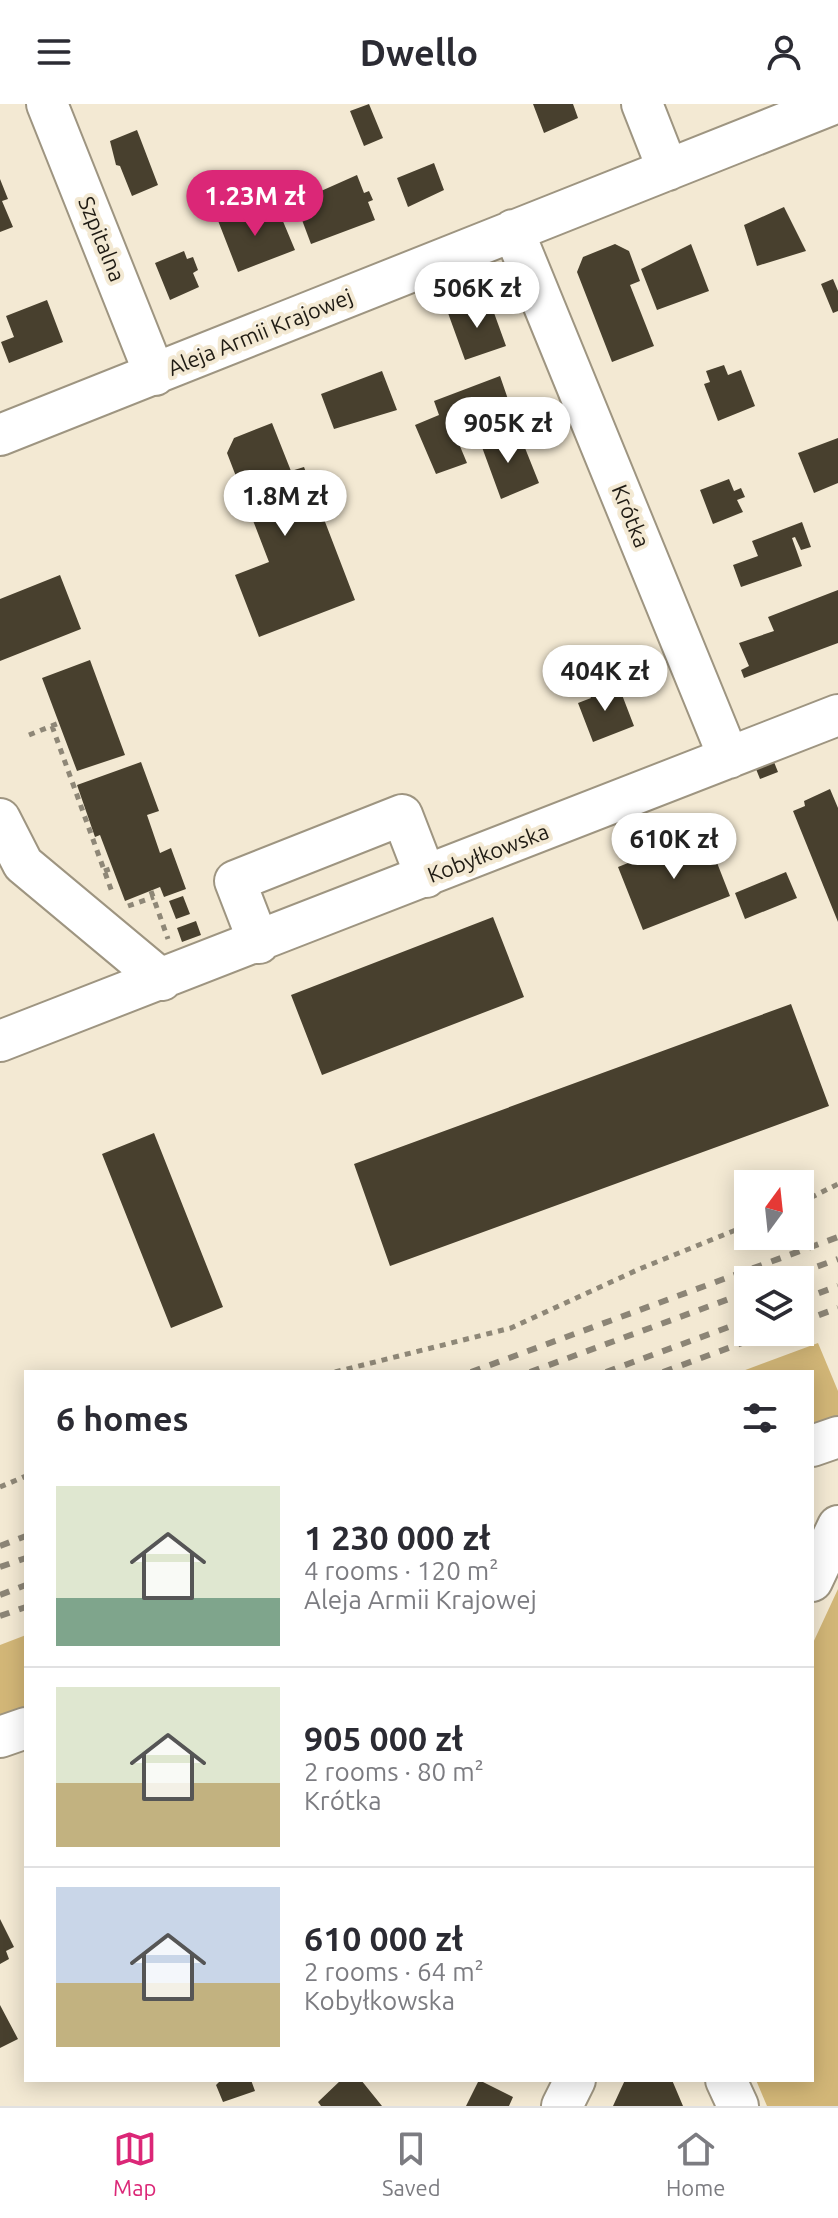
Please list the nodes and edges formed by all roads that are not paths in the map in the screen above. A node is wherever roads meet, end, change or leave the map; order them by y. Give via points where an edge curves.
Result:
1 (47, 104) edge
2 (642, 104) edge
3 (833, 104) edge
4 (668, 170) junction
5 (513, 230) junction
6 (155, 375) junction
7 (0, 435) edge
8 (838, 715) edge
9 (729, 758) junction
10 (0, 819) edge
11 (426, 877) junction
12 (243, 949) junction
13 (162, 980) junction
14 (0, 1041) edge
15 (838, 1437) edge
16 (814, 1445) edge
17 (838, 1526) edge
18 (814, 1577) edge
19 (24, 1729) edge
20 (0, 1737) edge
21 (574, 2082) edge
22 (727, 2082) edge
23 (562, 2106) edge
24 (738, 2106) edge

1 - 6 street, Szpitalna
2 - 4 street
3 - 4 street, Aleja Armii Krajowej
4 - 5 street, Aleja Armii Krajowej
5 - 6 street, Aleja Armii Krajowej
5 - 9 street, Krótka
6 - 7 street, Aleja Armii Krajowej
8 - 9 street, Kobyłkowska
9 - 11 street, Kobyłkowska
10 - 13 street via 23,864
11 - 12 street, Kobyłkowska
11 - 12 street via 402,815 249,875 235,881
12 - 13 street, Kobyłkowska
13 - 14 street, Kobyłkowska
15 - 16 street
17 - 18 street
19 - 20 street
21 - 23 street
22 - 24 street

